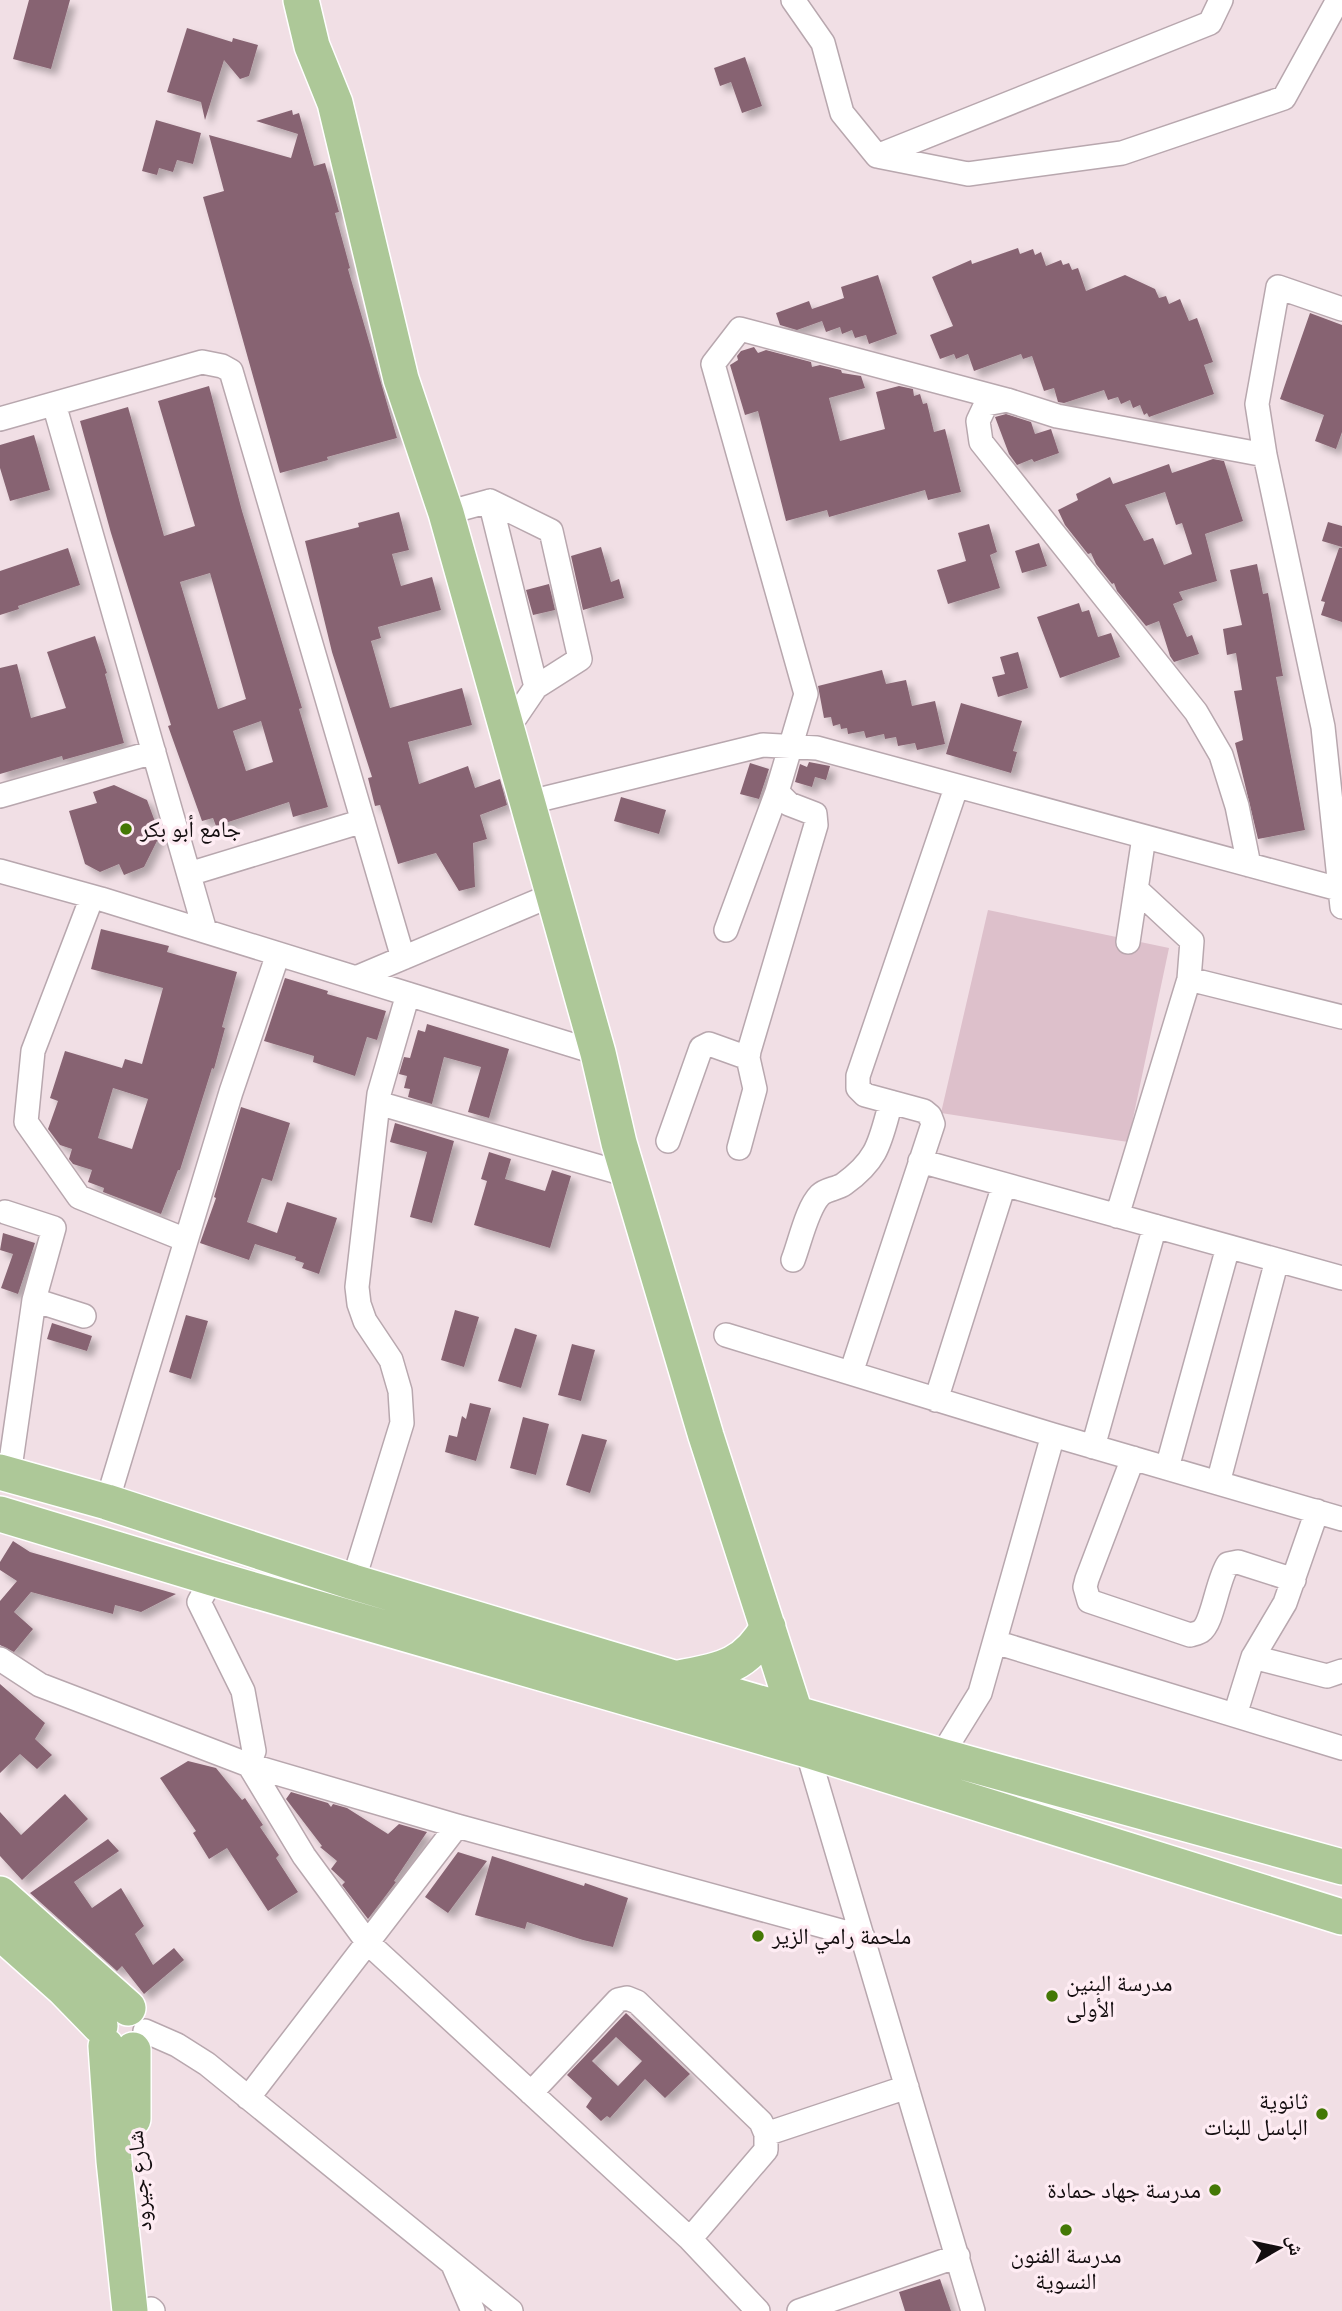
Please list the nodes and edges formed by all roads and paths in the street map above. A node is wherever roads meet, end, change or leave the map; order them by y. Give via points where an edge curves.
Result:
1 (301, 0) edge
2 (793, 0) edge
3 (815, 0) edge
4 (1221, 0) edge
5 (1338, 0) edge
6 (823, 43) junction
7 (877, 156) junction
8 (1342, 309) edge
9 (1007, 400) junction
10 (54, 404) junction
11 (0, 419) edge
12 (1265, 455) junction
13 (490, 501) junction
14 (446, 513) junction
15 (536, 687) junction
16 (506, 730) junction
17 (1333, 730) edge
18 (790, 747) junction
19 (154, 752) junction
20 (956, 788) junction
21 (777, 792) junction
22 (0, 796) edge
23 (526, 803) junction
24 (363, 821) junction
25 (1144, 837) junction
26 (1249, 865) junction
27 (1, 868) edge
28 (189, 874) junction
29 (1136, 889) junction
30 (552, 895) junction
31 (1341, 895) edge
32 (92, 897) junction
33 (726, 930) dead end
34 (205, 931) junction
35 (1128, 942) dead end
36 (278, 954) junction
37 (403, 958) junction
38 (358, 977) junction
39 (1189, 979) junction
40 (408, 994) junction
41 (1342, 1017) edge
42 (598, 1053) junction
43 (748, 1058) junction
44 (891, 1102) junction
45 (378, 1103) junction
46 (668, 1141) dead end
47 (739, 1148) dead end
48 (920, 1161) junction
49 (628, 1175) junction
50 (1004, 1185) junction
51 (5, 1212) dead end
52 (1117, 1216) junction
53 (1155, 1226) junction
54 (187, 1240) junction
55 (1228, 1247) junction
56 (793, 1260) dead end
57 (1277, 1260) junction
58 (1342, 1278) edge
59 (34, 1300) junction
60 (84, 1316) dead end
61 (726, 1335) dead end
62 (851, 1373) junction
63 (936, 1400) junction
64 (1053, 1435) junction
65 (1093, 1447) junction
66 (1133, 1458) junction
67 (1167, 1468) junction
68 (4, 1473) edge
69 (1218, 1483) junction
70 (107, 1502) junction
71 (1317, 1511) junction
72 (1342, 1519) edge
73 (5, 1524) edge
74 (212, 1578) junction
75 (1293, 1580) junction
76 (353, 1583) junction
77 (768, 1627) junction
78 (995, 1642) junction
79 (1253, 1657) junction
80 (0, 1659) edge
81 (1342, 1671) edge
82 (677, 1679) junction
83 (797, 1713) junction
84 (1235, 1715) junction
85 (1342, 1748) edge
86 (807, 1750) junction
87 (941, 1756) junction
88 (249, 1765) junction
89 (457, 1826) junction
90 (1342, 1867) edge
91 (0, 1894) edge
92 (1342, 1917) edge
93 (0, 1932) edge
94 (863, 1937) junction
95 (368, 1943) junction
96 (122, 2032) junction
97 (907, 2087) junction
98 (531, 2093) junction
99 (248, 2098) junction
100 (766, 2133) junction
101 (690, 2239) junction
102 (957, 2256) junction
103 (453, 2264) junction
104 (147, 2310) edge
105 (472, 2311) edge
106 (511, 2311) edge
107 (758, 2311) edge
108 (799, 2311) edge
109 (974, 2311) edge

1 - 14 main road via 312,46 335,103 401,379
2 - 6 street
3 - 6 street
4 - 7 street via 1210,23
5 - 7 street via 1284,98 1135,149 968,174
6 - 7 street via 842,113
8 - 12 street via 1278,287 1256,404
9 - 12 street via 1057,416
9 - 18 street via 740,329 713,364 806,694
9 - 26 street via 986,404 978,421 981,442 1196,712 1221,755
10 - 11 street
10 - 19 street
10 - 24 street via 202,362 231,371
12 - 17 street
13 - 14 street
13 - 15 street
13 - 15 street via 551,531 580,659
14 - 16 main road
15 - 16 street
16 - 23 main road
17 - 31 street
18 - 20 street via 817,748
18 - 21 street
18 - 23 street via 763,745
19 - 22 street
19 - 28 street
20 - 25 street
20 - 44 street via 858,1076 858,1088 865,1095
21 - 33 street
21 - 43 street via 789,804 814,814 816,825
23 - 30 main road
24 - 28 street
24 - 37 street
25 - 26 street
25 - 29 street
26 - 31 street
27 - 32 street
28 - 34 street
29 - 35 street
29 - 39 street via 1192,941
30 - 37 street
30 - 42 main road
32 - 34 street
32 - 54 street via 33,1051 26,1122 79,1197
34 - 36 street
36 - 38 street
36 - 54 street
37 - 38 street
38 - 40 street
39 - 41 street
39 - 52 street
40 - 42 street
40 - 45 street
42 - 49 main road
43 - 46 street via 709,1044 701,1048
43 - 47 street via 755,1089
44 - 48 street via 930,1116 933,1124
44 - 56 street via 870,1162 839,1188 823,1192 814,1203
45 - 49 street
45 - 76 street via 356,1287 365,1321 391,1360 400,1391 402,1423
48 - 50 street
48 - 62 street
49 - 77 main road
50 - 52 street
50 - 63 street
51 - 59 street via 54,1228
52 - 53 street
53 - 55 street
53 - 65 street
54 - 70 street
55 - 57 street
55 - 67 street
57 - 58 street
57 - 69 street
59 - 60 street
59 - 68 street
61 - 62 street
62 - 63 street
63 - 64 street
64 - 65 street
64 - 78 street
65 - 66 street
66 - 67 street
66 - 75 street via 1087,1579 1089,1601 1190,1635 1207,1625 1228,1564 1238,1562
67 - 69 street
68 - 70 main road
69 - 71 street
70 - 76 main road
71 - 72 street
71 - 75 street
73 - 74 main road
74 - 86 main road
74 - 88 street via 199,1602 243,1691 254,1751
75 - 79 street via 1285,1603
76 - 82 main road
77 - 82 main road via 755,1647 735,1664
77 - 83 main road
78 - 84 street
78 - 87 street via 980,1693
79 - 81 street via 1327,1676
79 - 84 street
80 - 88 street via 40,1685
82 - 83 main road
83 - 86 main road
83 - 87 main road
84 - 85 street
86 - 92 main road
86 - 94 street
87 - 90 main road
88 - 89 street
88 - 95 street via 304,1856
89 - 94 street
89 - 95 street
91 - 96 main road
93 - 96 main road
94 - 97 street
95 - 98 street
95 - 99 street
96 - 99 street via 192,2054
96 - 104 main road, شارع جيرود
96 - 104 main road, شارع جيرود via 114,2161
97 - 100 street
97 - 102 street
98 - 100 street via 618,2000 627,1998 637,2002 761,2122
98 - 101 street
99 - 103 street
100 - 101 street via 766,2150
101 - 107 street
102 - 108 street
102 - 109 street
103 - 105 street
103 - 106 street

